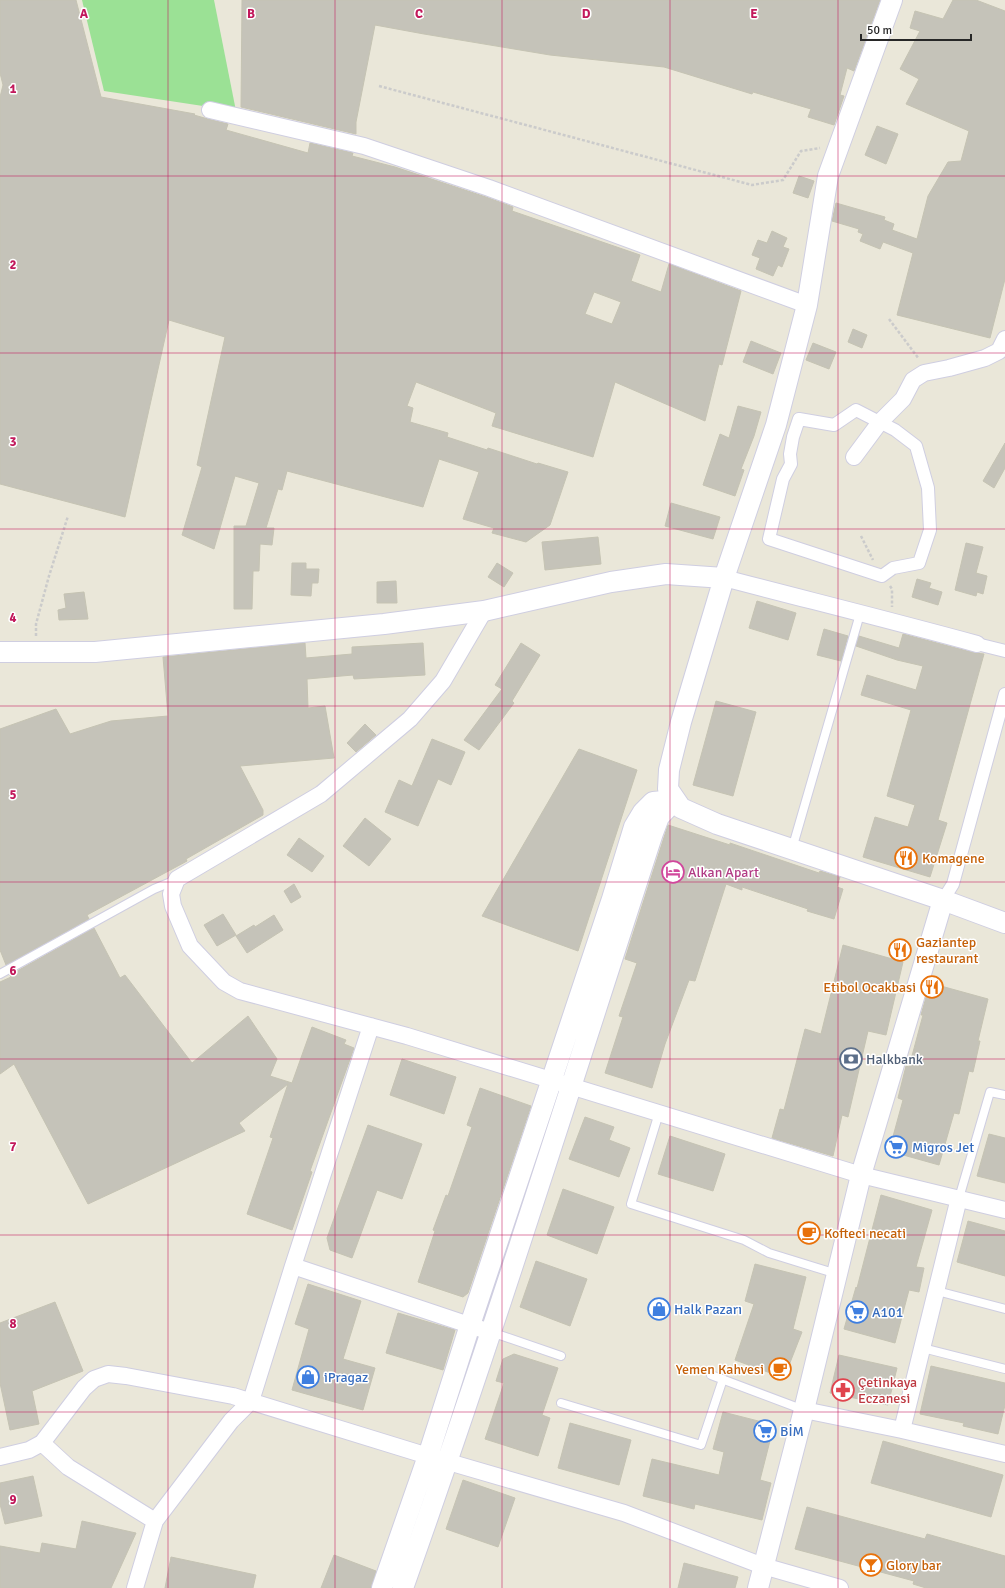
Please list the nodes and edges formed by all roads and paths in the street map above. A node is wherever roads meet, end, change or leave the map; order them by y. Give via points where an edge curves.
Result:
1 (892, 0) edge
2 (379, 86) dead end
3 (210, 110) dead end
4 (838, 151) junction
5 (807, 305) junction
6 (890, 319) dead end
7 (1005, 339) edge
8 (924, 373) junction
9 (880, 422) junction
10 (854, 458) dead end
11 (68, 516) dead end
12 (724, 578) junction
13 (484, 612) junction
14 (860, 614) junction
15 (977, 644) joint
16 (1005, 651) edge
17 (0, 652) edge
18 (37, 652) junction
19 (1005, 694) edge
20 (675, 800) junction
21 (792, 850) junction
22 (177, 880) junction
23 (943, 900) junction
24 (1005, 923) edge
25 (0, 974) edge
26 (370, 1026) junction
27 (551, 1080) junction
28 (572, 1086) junction
29 (1005, 1095) edge
30 (659, 1113) junction
31 (861, 1175) junction
32 (959, 1198) junction
33 (1005, 1210) edge
34 (293, 1266) junction
35 (837, 1275) junction
36 (937, 1292) junction
37 (1005, 1309) edge
38 (470, 1326) junction
39 (490, 1332) junction
40 (923, 1348) junction
41 (561, 1356) dead end
42 (1005, 1369) edge
43 (710, 1374) dead end
44 (723, 1379) junction
45 (251, 1401) junction
46 (561, 1403) dead end
47 (804, 1410) junction
48 (902, 1430) junction
49 (42, 1443) junction
50 (1005, 1454) edge
51 (428, 1456) junction
52 (0, 1457) edge
53 (448, 1462) junction
54 (155, 1521) junction
55 (763, 1566) junction
56 (135, 1588) edge
57 (382, 1588) edge
58 (403, 1588) edge
59 (758, 1588) edge
60 (840, 1588) edge

1 - 4 street
2 - 4 path via 752,185 783,180 801,151 824,147
3 - 5 street via 364,146 490,188
4 - 5 street via 828,176
5 - 12 street via 776,425
6 - 8 path via 921,361
7 - 8 street via 999,351 985,358
8 - 9 street via 913,380 903,399
9 - 9 street via 916,446 928,488 930,530 919,563 893,568 882,576 769,540 783,479 791,464 793,437 799,419 834,425 856,410
9 - 10 street
11 - 18 path via 36,624
12 - 13 street via 666,574 611,582
12 - 14 street
12 - 20 street via 669,770 668,789
13 - 18 street via 95,652
13 - 22 street via 443,681 410,719 321,794
14 - 15 street
14 - 21 lane
15 - 16 street
17 - 18 street
19 - 23 street via 953,884
20 - 21 street via 681,808 717,824
20 - 27 street via 653,802 634,827
20 - 28 street via 659,817 653,833
21 - 23 street
22 - 25 lane via 154,889
22 - 26 street via 171,894 173,906 190,946 224,982 240,991
23 - 24 street
23 - 31 street
26 - 27 street
26 - 34 street
27 - 28 street
27 - 38 street
28 - 30 street
28 - 39 street
29 - 32 lane via 990,1092
30 - 31 street
30 - 35 lane via 631,1204 744,1240 769,1253
31 - 32 street
31 - 35 street
32 - 33 street
32 - 36 street
34 - 38 street
34 - 45 street
35 - 47 street
36 - 37 lane
36 - 40 street
38 - 39 street
38 - 51 street
39 - 41 lane
39 - 53 street
40 - 42 lane
40 - 48 street
43 - 44 lane
44 - 46 lane via 701,1445
44 - 47 lane
45 - 49 street via 108,1374 94,1379 84,1388
45 - 51 street
45 - 54 street via 231,1422
47 - 48 street
47 - 55 street
48 - 50 street
49 - 52 street via 29,1450
49 - 54 street via 68,1467
51 - 53 street
51 - 57 street
53 - 55 street via 624,1513
53 - 58 street
54 - 56 street
55 - 59 street
55 - 60 street

